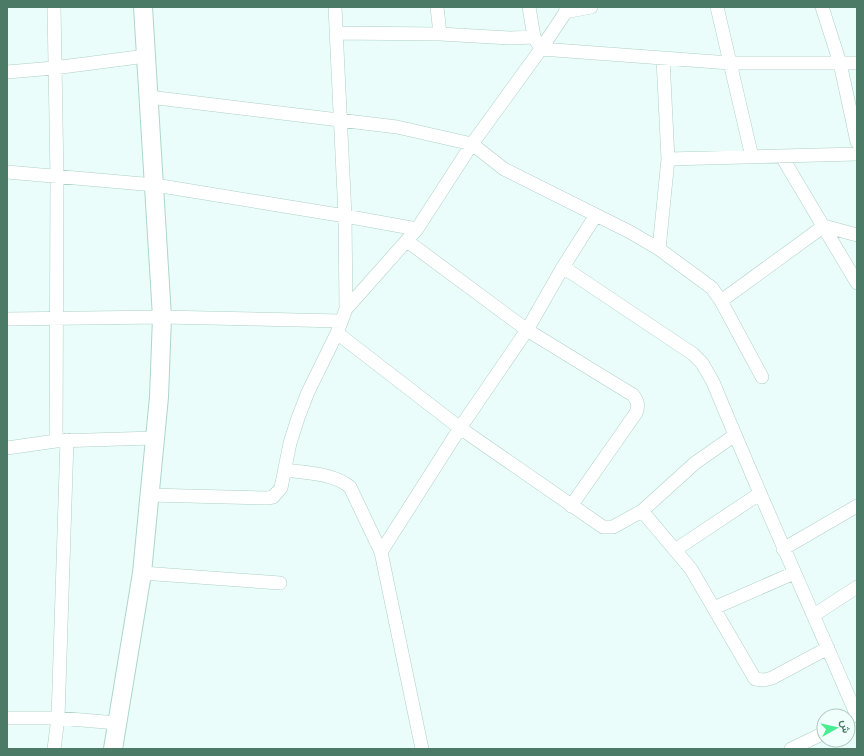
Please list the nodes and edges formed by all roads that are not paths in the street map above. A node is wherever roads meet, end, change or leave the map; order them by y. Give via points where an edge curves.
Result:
1 (54, 7) edge
2 (143, 7) edge
3 (335, 7) edge
4 (437, 7) edge
5 (529, 7) edge
6 (591, 7) edge
7 (717, 7) edge
8 (822, 7) edge
9 (567, 10) edge
10 (336, 32) junction
11 (440, 34) junction
12 (534, 37) junction
13 (541, 49) junction
14 (146, 56) junction
15 (663, 59) junction
16 (730, 63) junction
17 (840, 63) junction
18 (857, 63) edge
19 (54, 68) junction
20 (7, 72) edge
21 (149, 97) junction
22 (339, 119) junction
23 (857, 142) edge
24 (472, 144) junction
25 (857, 154) edge
26 (752, 157) junction
27 (782, 158) junction
28 (668, 160) junction
29 (7, 172) edge
30 (57, 177) junction
31 (155, 185) junction
32 (596, 215) junction
33 (345, 216) junction
34 (824, 226) junction
35 (417, 229) junction
36 (857, 235) edge
37 (407, 241) junction
38 (659, 249) junction
39 (563, 267) junction
40 (857, 282) edge
41 (722, 301) junction
42 (162, 316) junction
43 (57, 318) junction
44 (7, 319) edge
45 (342, 321) junction
46 (527, 330) junction
47 (762, 377) dead end
48 (460, 428) junction
49 (734, 435) junction
50 (154, 438) junction
51 (61, 441) junction
52 (7, 448) edge
53 (285, 470) junction
54 (759, 494) junction
55 (149, 495) junction
56 (571, 506) junction
57 (857, 506) edge
58 (642, 511) junction
59 (675, 550) junction
60 (783, 550) junction
61 (381, 552) junction
62 (794, 573) junction
63 (142, 574) junction
64 (280, 583) dead end
65 (857, 587) edge
66 (714, 608) junction
67 (814, 615) junction
68 (828, 648) junction
69 (857, 716) edge
70 (7, 718) edge
71 (58, 718) junction
72 (117, 724) junction
73 (816, 737) edge
74 (54, 749) edge
75 (113, 749) edge
76 (422, 749) edge
77 (791, 749) edge

1 - 19 street
2 - 14 street
3 - 10 street
4 - 11 street
5 - 12 street
6 - 9 street
7 - 16 street
8 - 17 street
9 - 13 street
10 - 11 street
10 - 22 street
11 - 12 street
12 - 13 street
13 - 15 street
13 - 24 street
14 - 19 street
14 - 21 street
15 - 16 street
15 - 28 street
16 - 17 street
16 - 26 street
17 - 18 street
17 - 23 street
19 - 20 street
19 - 30 street
21 - 22 street
21 - 31 street
22 - 24 street via 397,127
22 - 33 street
24 - 32 street via 504,169
24 - 35 street
25 - 27 street
26 - 27 street
26 - 28 street
27 - 34 street
28 - 38 street
29 - 30 street
30 - 31 street
30 - 43 street
31 - 33 street
31 - 42 street
32 - 38 street
32 - 39 street
33 - 35 street
33 - 45 street
34 - 36 street
34 - 40 street
34 - 41 street
35 - 37 street
37 - 45 street
37 - 46 street
38 - 41 street via 712,288
39 - 46 street
39 - 49 street via 694,354 713,382
41 - 47 street
42 - 43 street
42 - 45 street
42 - 50 street
43 - 44 street
43 - 51 street
45 - 48 street
45 - 53 street via 298,418
46 - 48 street
46 - 56 street via 633,395 637,400 636,413
48 - 56 street
48 - 61 street
49 - 54 street
49 - 58 street via 694,463
50 - 51 street
50 - 55 street
51 - 52 street
51 - 71 street
53 - 55 street via 278,494 267,498
53 - 61 street via 332,477 350,487
54 - 59 street
54 - 60 street
55 - 63 street
56 - 58 street via 603,527 612,527
57 - 60 street
58 - 59 street
59 - 66 street via 691,570
60 - 62 street
61 - 76 street
62 - 66 street
62 - 67 street
63 - 64 street
63 - 72 street
65 - 67 street
66 - 68 street via 755,679 772,678
67 - 68 street
68 - 69 street
70 - 71 street
71 - 72 street
71 - 74 street
72 - 75 street
73 - 77 street

